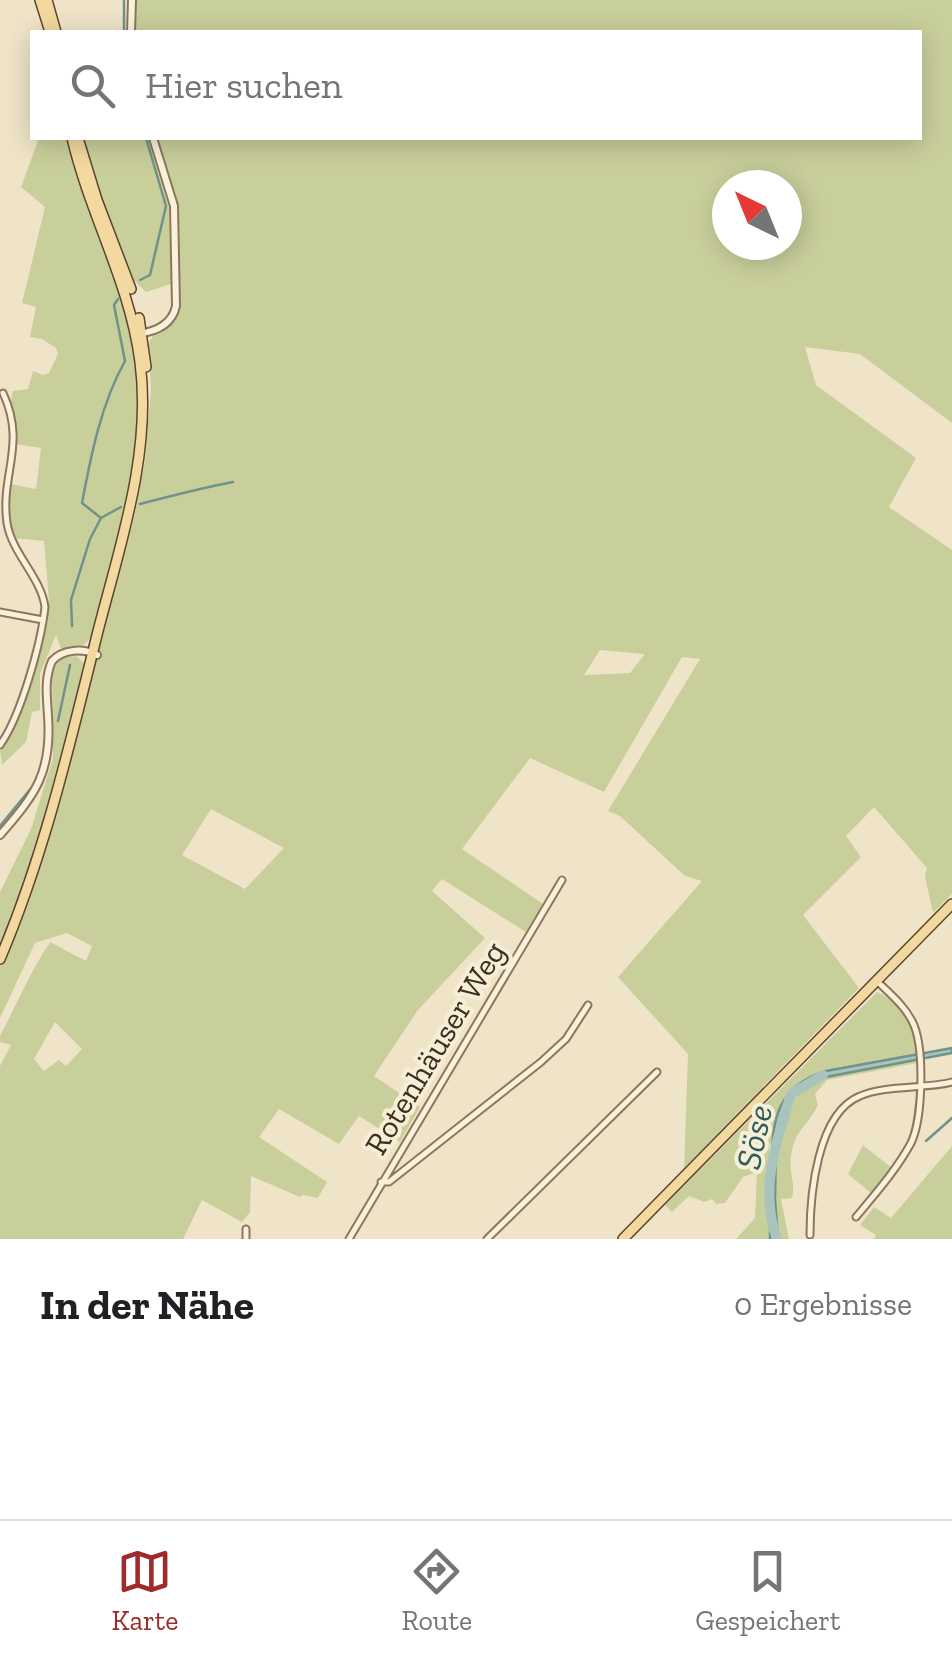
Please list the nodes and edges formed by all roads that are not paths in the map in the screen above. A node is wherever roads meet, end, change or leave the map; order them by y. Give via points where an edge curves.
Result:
1 (43, 0) edge
2 (132, 0) edge
3 (52, 30) edge
4 (131, 30) edge
5 (76, 140) edge
6 (154, 140) edge
7 (144, 330) junction
8 (4, 393) dead end
9 (0, 612) edge
10 (43, 620) junction
11 (94, 654) junction
12 (0, 744) edge
13 (0, 835) edge
14 (562, 880) dead end
15 (952, 904) edge
16 (0, 959) edge
17 (879, 982) junction
18 (588, 1005) dead end
19 (657, 1072) dead end
20 (952, 1082) edge
21 (920, 1089) junction
22 (382, 1182) junction
23 (856, 1217) dead end
24 (246, 1229) dead end
25 (810, 1235) dead end
26 (246, 1239) edge
27 (349, 1239) edge
28 (487, 1239) edge
29 (622, 1239) edge

1 - 3 main road
2 - 4 street
5 - 7 main road
6 - 7 street via 176,231 175,312 169,322
7 - 11 main road via 140,446
7 - 11 main road via 143,465
8 - 10 street via 15,434 7,522 43,594
9 - 10 street
10 - 12 street
11 - 13 street via 60,654 50,666 45,769 32,797
11 - 16 main road via 34,875
14 - 22 street, Rotenhäuser Weg
15 - 17 main road
17 - 21 street via 917,1032
17 - 29 main road
18 - 22 street via 541,1062
19 - 28 street
20 - 21 street
21 - 23 street via 912,1140
21 - 25 street via 866,1094 841,1111 814,1178
22 - 27 street, Rotenhäuser Weg
24 - 26 street

